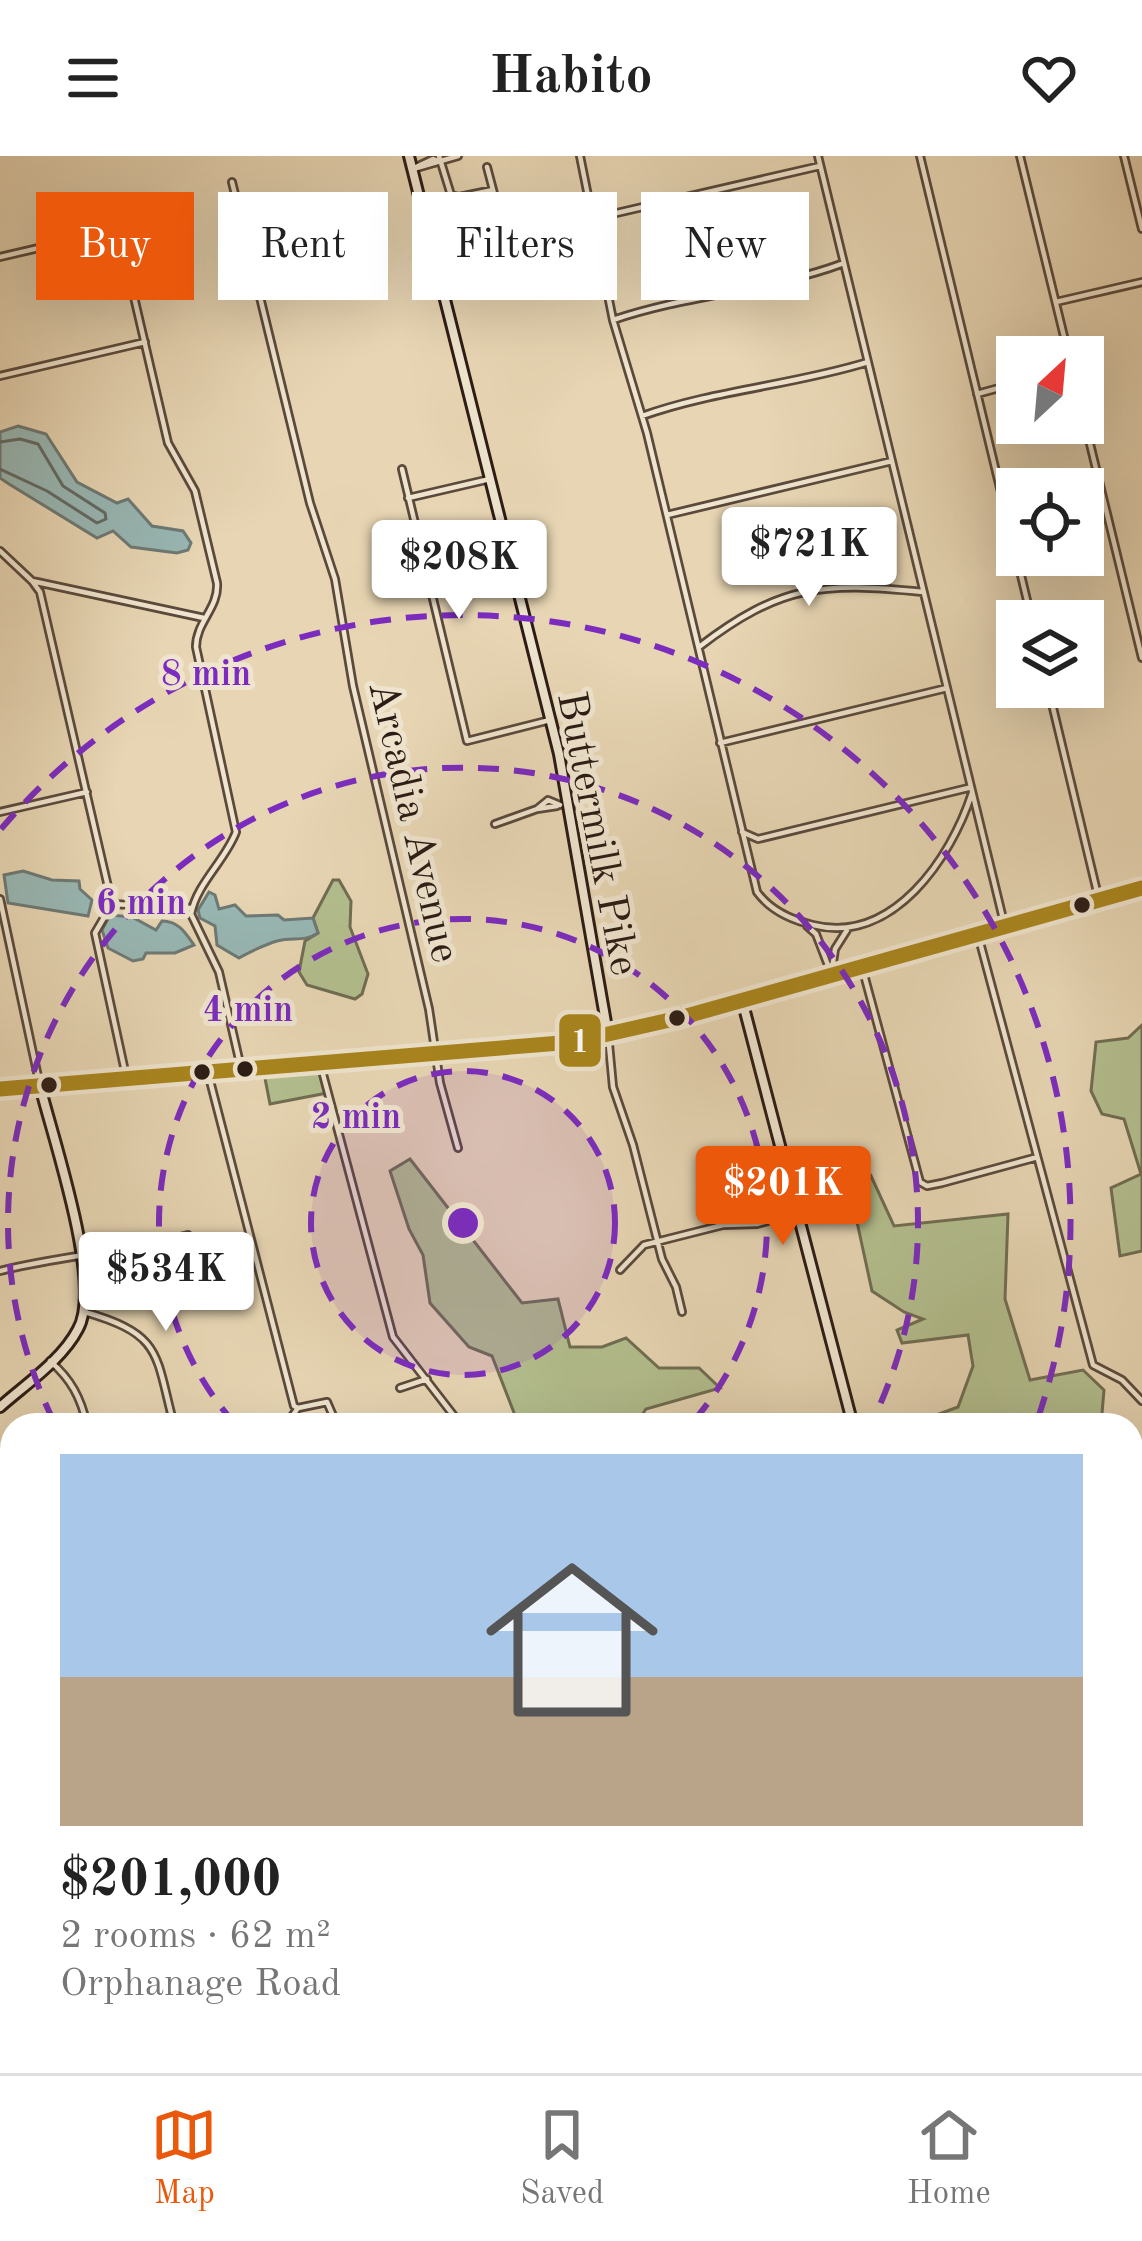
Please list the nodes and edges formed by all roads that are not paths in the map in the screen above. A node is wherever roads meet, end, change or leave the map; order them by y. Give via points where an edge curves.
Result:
1 (409, 156) edge
2 (458, 156) edge
3 (580, 156) edge
4 (818, 156) edge
5 (920, 156) edge
6 (1020, 156) edge
7 (1124, 156) edge
8 (440, 159) edge
9 (820, 166) junction
10 (487, 167) dead end
11 (413, 169) junction
12 (232, 182) dead end
13 (493, 190) joint
14 (589, 192) edge
15 (617, 213) edge
16 (1142, 229) edge
17 (0, 257) edge
18 (844, 263) junction
19 (1142, 282) edge
20 (609, 300) edge
21 (1056, 302) junction
22 (613, 320) junction
23 (1064, 336) edge
24 (145, 342) junction
25 (868, 362) junction
26 (0, 376) edge
27 (996, 389) edge
28 (977, 394) junction
29 (642, 416) junction
30 (1090, 444) edge
31 (892, 461) junction
32 (402, 469) dead end
33 (490, 479) junction
34 (408, 498) junction
35 (667, 515) junction
36 (0, 551) edge
37 (32, 581) junction
38 (922, 592) junction
39 (1027, 600) edge
40 (204, 618) junction
41 (698, 647) junction
42 (1142, 658) edge
43 (947, 688) junction
44 (1053, 708) edge
45 (550, 720) junction
46 (720, 743) junction
47 (971, 790) junction
48 (87, 792) junction
49 (564, 803) junction
50 (0, 812) edge
51 (495, 824) dead end
52 (742, 832) junction
53 (758, 839) junction
54 (747, 855) junction
55 (1142, 888) edge
56 (0, 899) edge
57 (1099, 900) junction
58 (112, 904) junction
59 (192, 908) junction
60 (802, 922) junction
61 (1005, 927) junction
62 (849, 928) junction
63 (978, 935) junction
64 (11, 956) junction
65 (0, 958) edge
66 (862, 967) junction
67 (831, 975) junction
68 (742, 1000) junction
69 (608, 1034) junction
70 (438, 1054) junction
71 (320, 1063) junction
72 (242, 1069) junction
73 (208, 1073) junction
74 (127, 1079) junction
75 (40, 1086) junction
76 (0, 1089) edge
77 (458, 1148) dead end
78 (1036, 1157) junction
79 (796, 1213) junction
80 (188, 1235) dead end
81 (658, 1241) junction
82 (80, 1252) junction
83 (620, 1270) dead end
84 (0, 1271) edge
85 (85, 1312) junction
86 (682, 1312) dead end
87 (50, 1361) junction
88 (427, 1379) junction
89 (400, 1388) dead end
90 (1142, 1401) edge
91 (0, 1407) edge
92 (298, 1408) junction
93 (84, 1413) edge
94 (171, 1413) edge
95 (294, 1413) edge
96 (332, 1413) edge
97 (452, 1413) edge
98 (850, 1413) edge

1 - 11 main road, Buttermilk Pike
2 - 8 street
3 - 14 street
4 - 9 street
5 - 28 street
6 - 21 street
7 - 16 street
8 - 11 street
8 - 13 street via 451,195
9 - 15 street
9 - 18 street
10 - 13 street
11 - 33 main road, Buttermilk Pike
12 - 70 street, Arcadia Avenue via 335,579
17 - 24 street via 114,233
18 - 22 street
18 - 25 street
19 - 21 street
20 - 22 street
21 - 23 street
22 - 29 street
24 - 26 street
24 - 40 street via 168,443 195,491 217,583
25 - 29 street
25 - 31 street
27 - 28 street
28 - 39 street
29 - 35 street
30 - 42 street
31 - 35 street
31 - 38 street
32 - 34 street
33 - 34 street
33 - 45 main road, Buttermilk Pike
34 - 45 street via 466,741
35 - 41 street
36 - 37 street
37 - 40 street
37 - 48 street
38 - 41 street via 803,589
38 - 43 street
40 - 59 street via 196,647 237,823
41 - 46 street
43 - 46 street
43 - 47 street
44 - 57 street
45 - 49 main road, Buttermilk Pike
46 - 52 street
47 - 53 street
47 - 61 street
47 - 62 street via 962,825 918,886 883,916
48 - 50 street
48 - 58 street
49 - 51 street via 548,800
49 - 69 main road, Buttermilk Pike
52 - 53 street
52 - 54 street
53 - 54 street
54 - 60 street via 761,898
55 - 57 main road
56 - 64 street
57 - 61 main road
58 - 59 street
58 - 74 street via 95,933
59 - 72 street via 219,972
60 - 62 street
60 - 67 street via 817,934
61 - 63 main road
62 - 67 street
63 - 66 main road
63 - 78 street
64 - 65 street
64 - 75 street
66 - 67 main road
66 - 78 street via 920,1182
67 - 68 main road
68 - 69 main road
68 - 79 main road
69 - 70 main road
69 - 81 street via 614,1087
70 - 71 main road
70 - 77 street, Arcadia Avenue
71 - 72 main road
71 - 88 street via 393,1337
72 - 73 main road
73 - 74 main road
73 - 92 street
74 - 75 main road
75 - 76 main road
75 - 82 main road
78 - 90 street via 1093,1365
79 - 81 street
79 - 98 main road
80 - 82 street
81 - 83 street via 636,1250
81 - 86 street
82 - 84 street
82 - 85 main road
85 - 87 main road
85 - 94 street via 144,1338
87 - 91 main road
87 - 93 street
88 - 89 street
88 - 97 street
92 - 95 street
92 - 96 street via 327,1402

